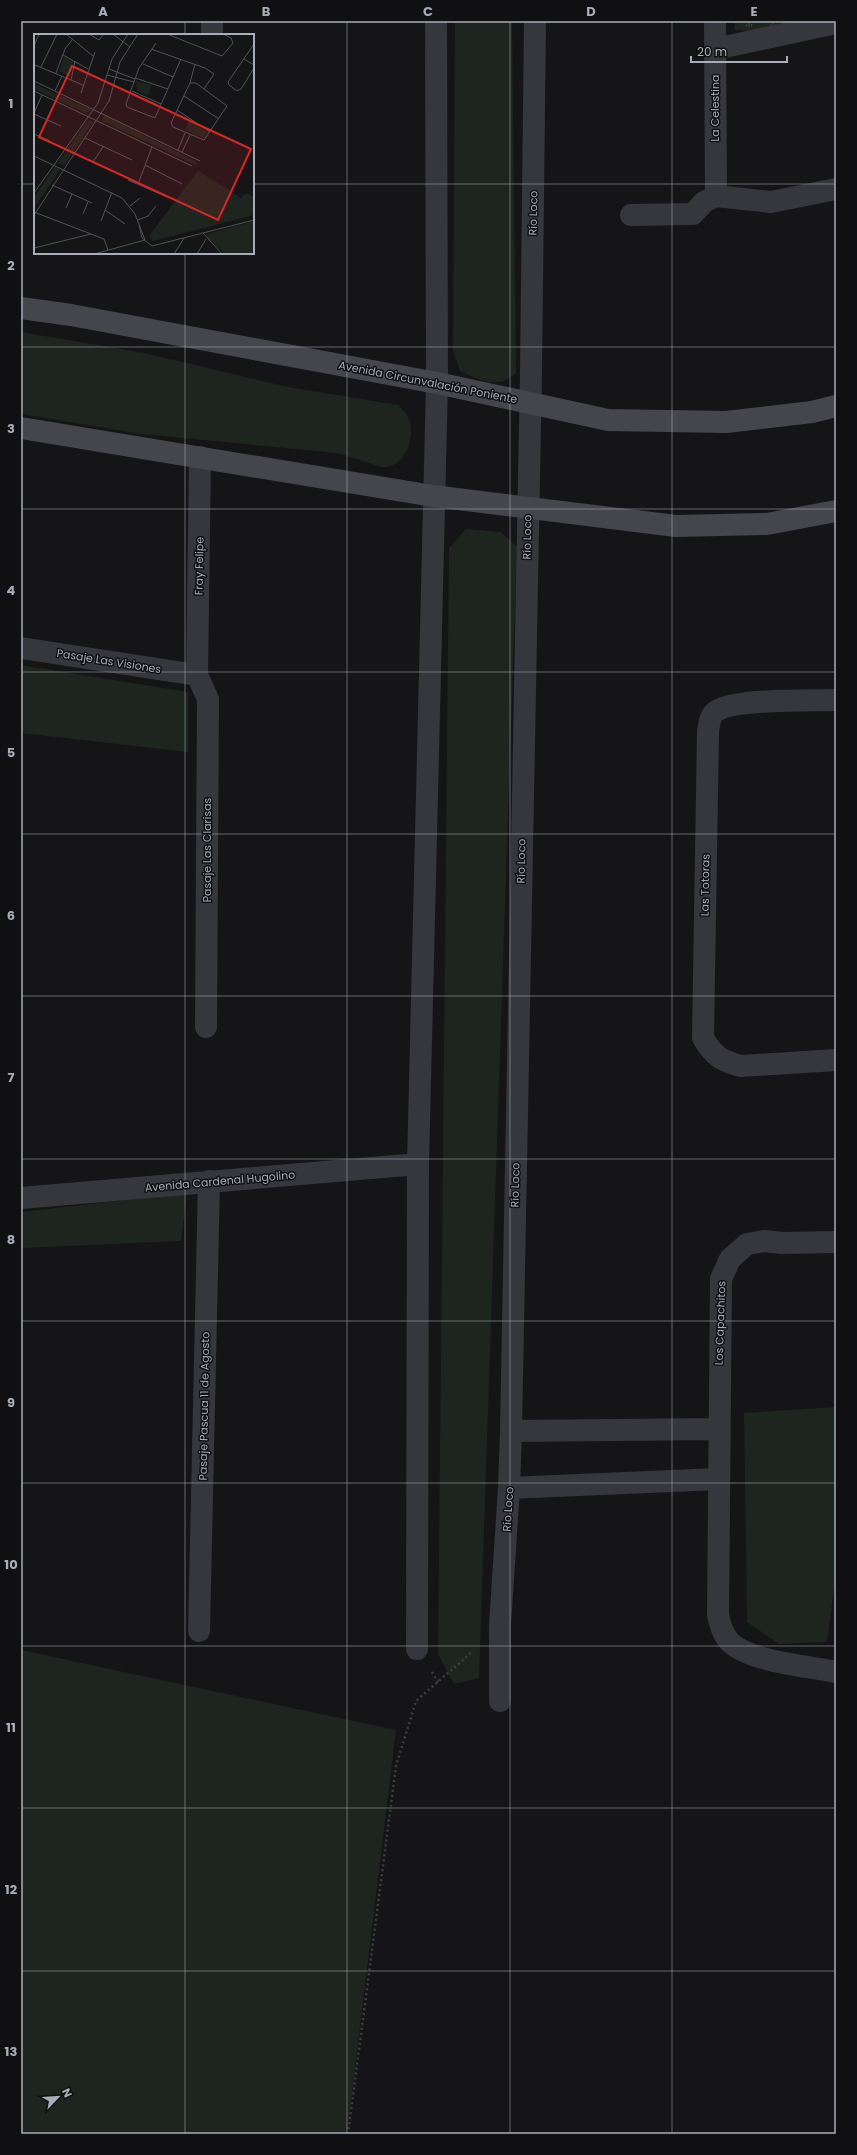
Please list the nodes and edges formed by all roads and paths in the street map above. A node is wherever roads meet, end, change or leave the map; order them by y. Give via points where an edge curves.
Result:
1 (212, 21) edge
2 (436, 21) edge
3 (535, 21) edge
4 (715, 21) edge
5 (836, 23) edge
6 (212, 34) edge
7 (715, 49) junction
8 (836, 189) edge
9 (716, 196) junction
10 (631, 214) dead end
11 (21, 308) edge
12 (437, 383) junction
13 (529, 402) junction
14 (836, 406) edge
15 (21, 428) edge
16 (200, 457) junction
17 (434, 496) junction
18 (527, 508) junction
19 (836, 511) edge
20 (21, 648) edge
21 (197, 675) junction
22 (836, 700) edge
23 (206, 1028) dead end
24 (836, 1060) edge
25 (418, 1164) junction
26 (209, 1181) junction
27 (21, 1198) edge
28 (836, 1242) edge
29 (718, 1429) junction
30 (511, 1431) junction
31 (718, 1479) junction
32 (509, 1488) junction
33 (500, 1625) junction
34 (199, 1631) dead end
35 (417, 1649) dead end
36 (836, 1672) edge
37 (500, 1701) dead end
38 (348, 2134) edge

1 - 6 street
2 - 12 street
3 - 13 street, Río Loco
4 - 7 street, La Celestina
5 - 7 street
7 - 9 street, La Celestina
8 - 9 street via 771,202
9 - 10 street via 704,202 693,214
11 - 12 street, Avenida Circunvalación Poniente via 71,314
12 - 13 street, Avenida Circunvalación Poniente
12 - 17 street
13 - 14 street, Avenida Circunvalación Poniente via 608,420 652,422 763,419
13 - 18 street, Río Loco
15 - 16 street
16 - 17 street
16 - 21 street, Fray Felipe
17 - 18 street
17 - 25 street
18 - 19 street via 676,526 767,524
18 - 30 street, Río Loco
20 - 21 street, Pasaje Las Visiones
21 - 23 street, Pasaje Las Clarisas via 208,699
22 - 24 street, Las Totoras via 733,703 714,712 710,721 703,1038 712,1053 726,1062 741,1066
25 - 26 street, Avenida Cardenal Hugolino
25 - 35 street
26 - 27 street, Avenida Cardenal Hugolino
26 - 34 street, Pasaje Pascua 11 de Agosto
28 - 29 street, Los Capachitos via 764,1241 747,1244 730,1259 721,1279
29 - 30 street
29 - 31 street, Los Capachitos
30 - 32 street, Río Loco
31 - 32 street
31 - 36 street, Los Capachitos via 718,1615 721,1630 730,1642 750,1655
32 - 33 street, Río Loco
33 - 37 street, Río Loco
33 - 38 path via 416,1701 396,1766

